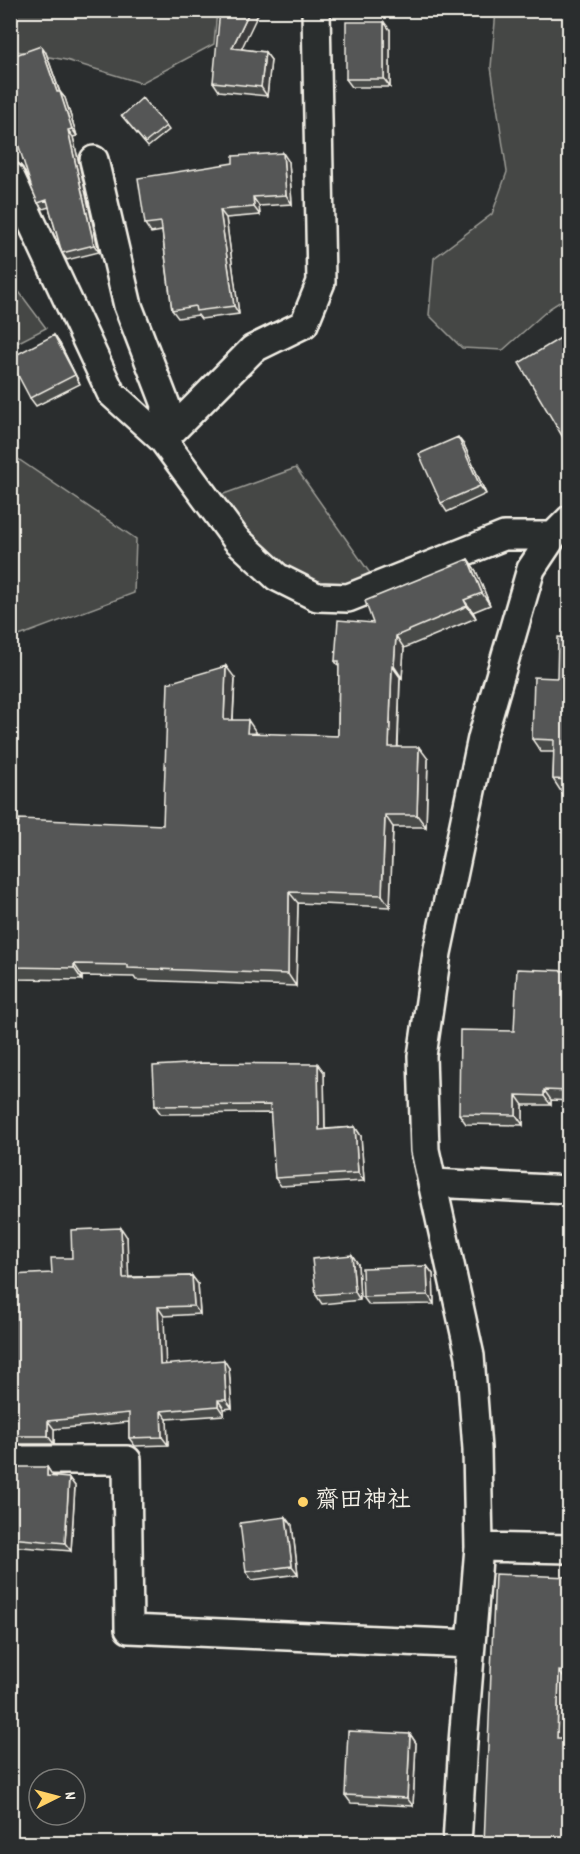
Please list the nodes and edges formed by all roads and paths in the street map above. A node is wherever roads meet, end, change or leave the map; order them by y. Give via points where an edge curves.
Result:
1 (316, 10) edge
2 (94, 160) dead end
3 (10, 176) edge
4 (164, 440) junction
5 (561, 527) edge
6 (433, 1183) junction
7 (570, 1190) edge
8 (10, 1460) edge
9 (479, 1547) junction
10 (570, 1549) edge
11 (471, 1644) junction
12 (457, 1844) edge

1 - 4 street via 321,282 304,324 254,349
2 - 4 street via 128,306 165,405
3 - 4 street via 111,393
4 - 5 street via 236,539 277,577 317,597 348,598 504,536
5 - 6 street via 531,569 482,738 437,953 422,1056 425,1150
6 - 7 street
6 - 9 street via 470,1356
8 - 11 street via 127,1461 129,1629
9 - 10 street
9 - 11 street
11 - 12 street

